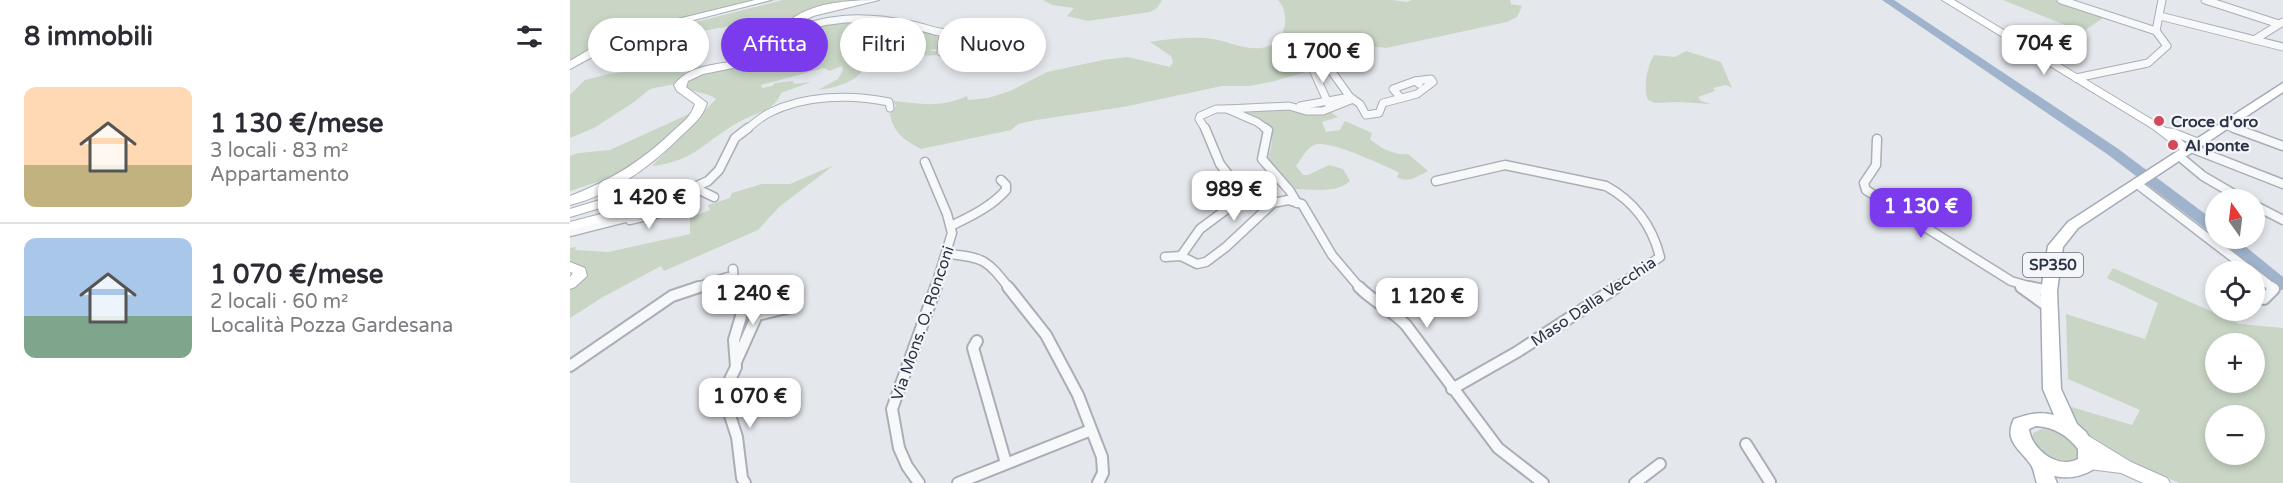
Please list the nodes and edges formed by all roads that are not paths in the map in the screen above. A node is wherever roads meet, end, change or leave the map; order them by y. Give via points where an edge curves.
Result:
1 (766, 0) edge
2 (874, 0) edge
3 (1947, 0) edge
4 (2061, 0) edge
5 (2162, 0) edge
6 (2205, 0) edge
7 (2160, 16) junction
8 (803, 18) edge
9 (828, 20) edge
10 (2281, 23) edge
11 (2156, 31) junction
12 (938, 34) edge
13 (2254, 40) junction
14 (1323, 47) dead end
15 (2283, 47) edge
16 (1328, 60) dead end
17 (570, 66) edge
18 (721, 67) edge
19 (2076, 78) junction
20 (1415, 81) junction
21 (2283, 87) edge
22 (1425, 89) junction
23 (1352, 98) junction
24 (1401, 98) junction
25 (1328, 104) junction
26 (890, 108) dead end
27 (1228, 109) junction
28 (2225, 125) junction
29 (2157, 127) junction
30 (1877, 140) dead end
31 (2283, 146) edge
32 (2191, 148) junction
33 (925, 162) dead end
34 (1001, 180) dead end
35 (1436, 181) dead end
36 (2137, 183) junction
37 (2283, 184) edge
38 (695, 188) junction
39 (2225, 189) edge
40 (714, 197) dead end
41 (570, 201) edge
42 (1297, 203) junction
43 (673, 210) dead end
44 (2265, 211) edge
45 (570, 213) edge
46 (625, 218) junction
47 (2283, 220) edge
48 (570, 226) edge
49 (951, 226) junction
50 (570, 232) edge
51 (947, 254) junction
52 (1181, 256) junction
53 (1165, 257) dead end
54 (2239, 261) edge
55 (570, 267) edge
56 (2011, 280) junction
57 (2265, 282) edge
58 (570, 284) edge
59 (2049, 291) junction
60 (2265, 299) edge
61 (795, 306) dead end
62 (2050, 308) junction
63 (977, 341) dead end
64 (736, 362) junction
65 (570, 366) edge
66 (1452, 389) junction
67 (2052, 389) junction
68 (2035, 419) junction
69 (1091, 430) junction
70 (2075, 434) junction
71 (1746, 444) dead end
72 (2039, 460) junction
73 (1006, 463) junction
74 (1660, 464) dead end
75 (2126, 467) junction
76 (2078, 472) edge
77 (745, 483) edge
78 (919, 483) edge
79 (957, 483) edge
80 (1098, 483) edge
81 (1543, 483) edge
82 (1635, 483) edge
83 (1770, 483) edge
84 (1775, 483) edge
85 (2048, 483) edge
86 (2161, 483) edge

1 - 17 street via 626,35
2 - 8 street
3 - 19 street
4 - 11 street
5 - 7 street
6 - 10 street
7 - 11 street
7 - 13 street
9 - 12 street via 843,17 915,25
10 - 13 street
11 - 19 street via 2167,46 2148,63
13 - 15 street
14 - 25 street via 1314,69
16 - 23 street via 1331,74
18 - 41 street via 682,81 681,88 701,103 694,118 637,171
19 - 29 street
20 - 22 street
20 - 22 street via 1431,79
20 - 24 street via 1393,88
21 - 28 main road, SP350
22 - 24 street
23 - 24 street via 1370,116 1379,113 1383,104
23 - 25 street
25 - 27 street via 1316,111 1297,107
26 - 38 street via 889,102 875,99 823,99 768,113 735,138 718,170
27 - 42 street via 1268,130 1262,159
27 - 52 street via 1206,113 1199,119 1220,164 1234,182 1235,203 1200,230
28 - 31 street
28 - 32 main road, SP350
29 - 32 street
29 - 32 street
30 - 56 street via 1876,165 1864,183 1866,190
32 - 36 main road, SP350
32 - 37 street
32 - 39 street via 2203,176
33 - 49 street, Via Mons. O. Ronconi
34 - 49 street via 1006,184 1002,195
35 - 66 street, Maso Dalla Vecchia via 1505,165 1606,186 1636,206 1660,257 1546,333
36 - 54 street
36 - 59 main road, SP350 via 2067,232 2056,246
38 - 40 street
38 - 46 street
42 - 52 street via 1273,203 1206,262 1197,264
42 - 66 street via 1307,210 1338,263 1371,299 1394,312 1406,325
43 - 46 street
44 - 47 street
45 - 48 street via 636,193 653,193 655,197 636,209
46 - 50 street
49 - 51 street, Via Mons. O. Ronconi
51 - 69 street via 970,256 990,264 1046,335 1078,395
51 - 78 street, Via Mons. O. Ronconi via 892,410 900,452
52 - 53 street
55 - 58 street via 580,276
56 - 59 street
56 - 62 street
57 - 60 street via 2274,289
59 - 62 main road, SP350
61 - 64 street via 757,315
62 - 67 main road, SP350
63 - 73 street via 973,348
64 - 65 street via 734,340 744,306 731,273 672,296
64 - 77 street via 723,394 737,437
66 - 81 street via 1498,448
67 - 68 main road, SP350
67 - 70 main road, SP350
68 - 70 main road via 2052,421
68 - 72 main road, SP350 via 2021,424 2019,438
69 - 73 street
69 - 80 street via 1102,457 1103,473
70 - 75 street
70 - 76 main road, SP350 via 2089,452
71 - 83 street
72 - 76 main road
72 - 85 main road
73 - 79 street
74 - 82 street
75 - 76 street
75 - 86 street
83 - 84 street

